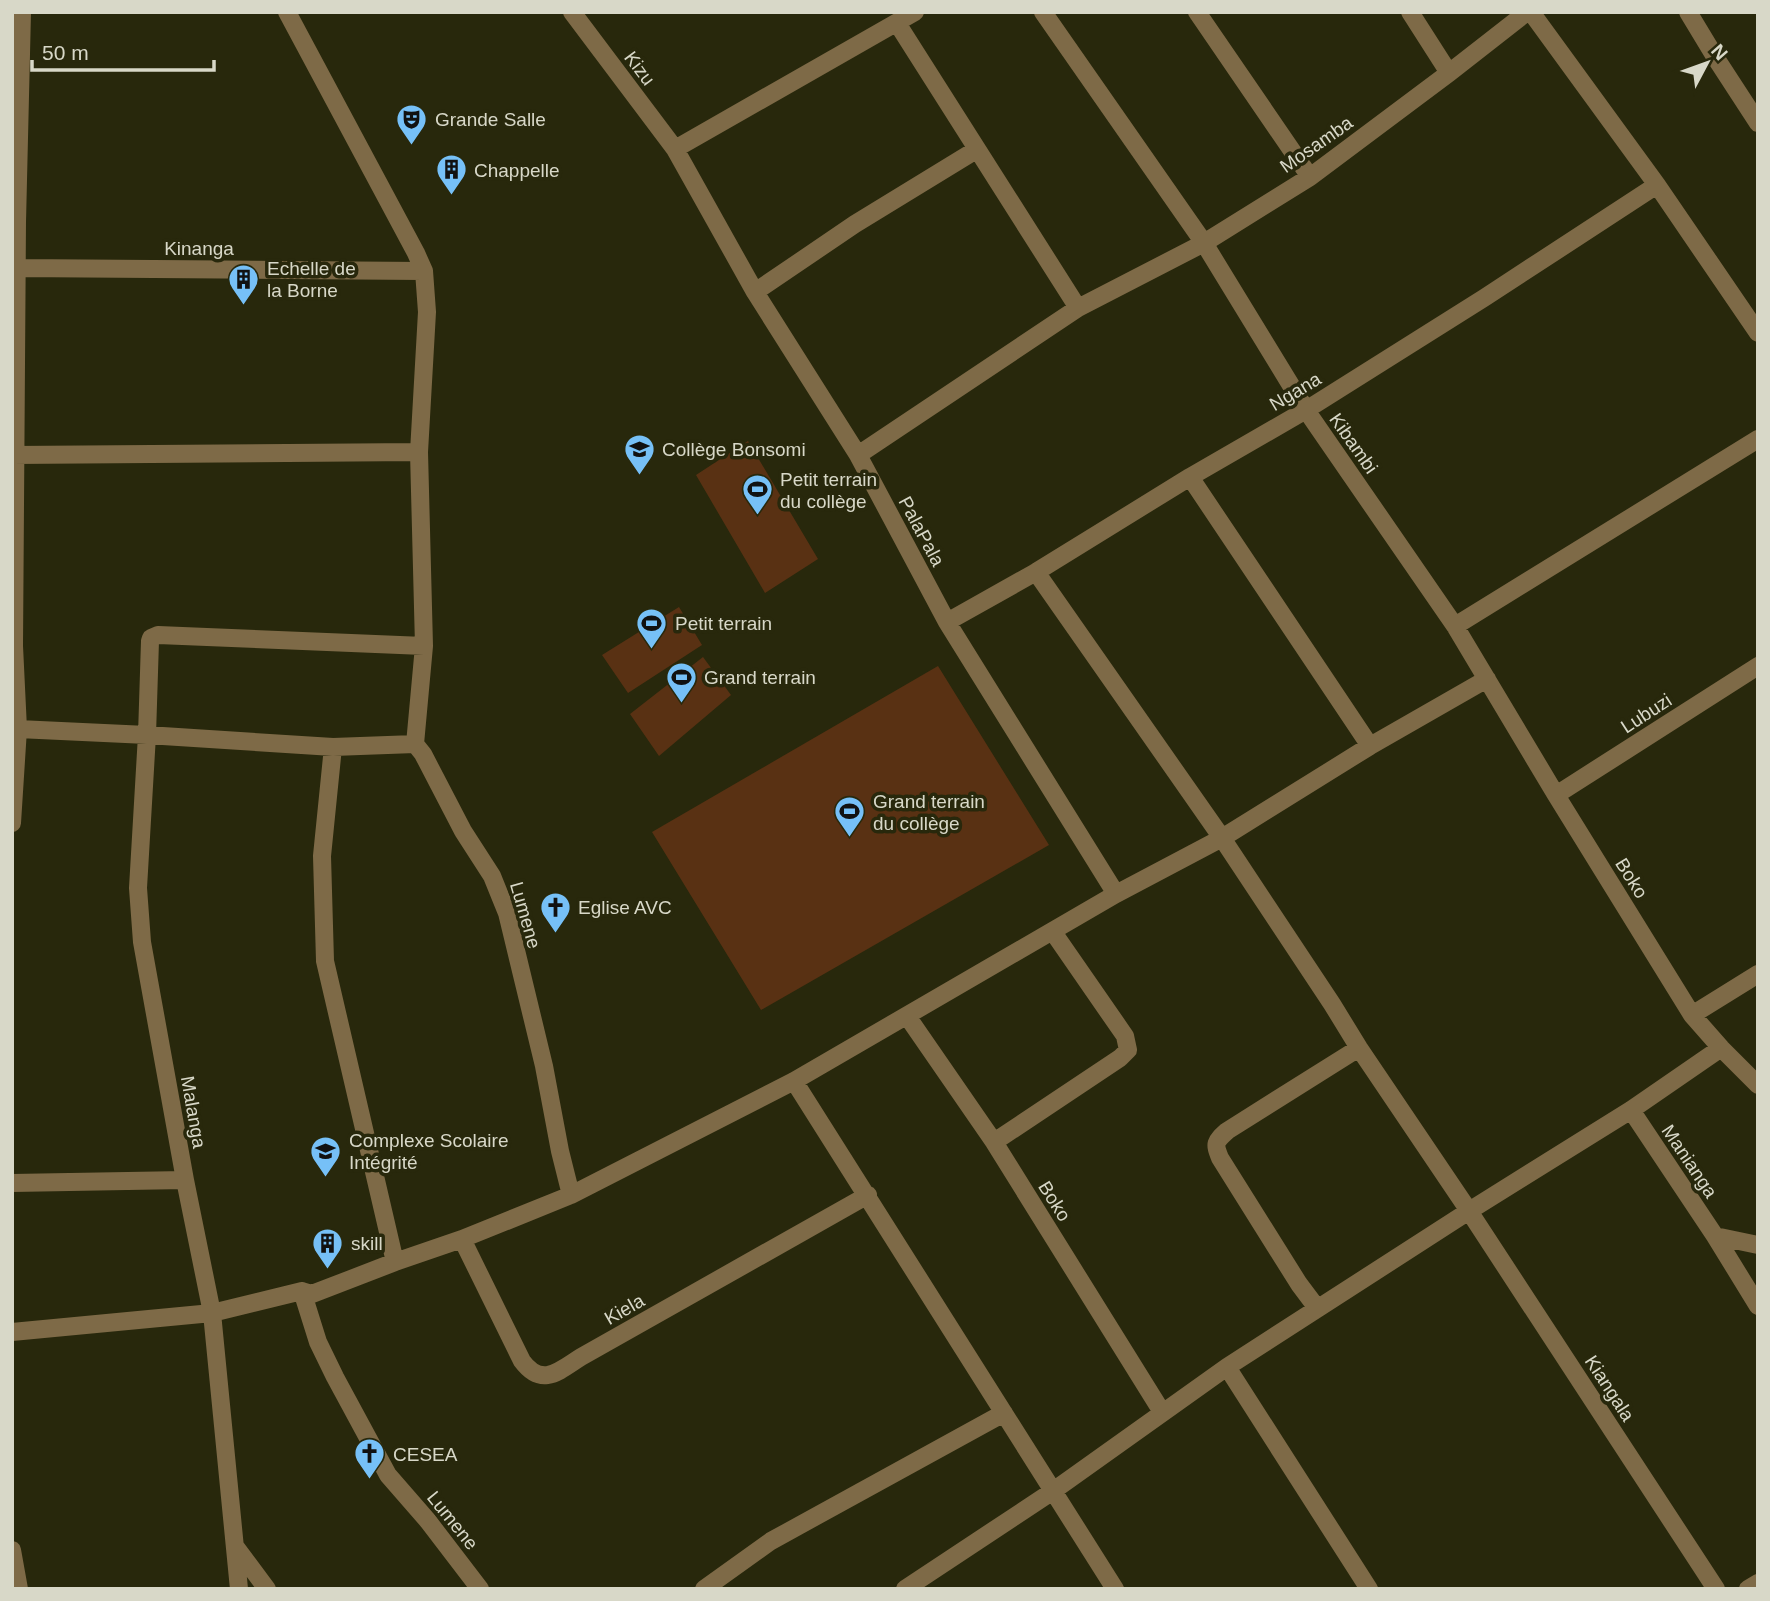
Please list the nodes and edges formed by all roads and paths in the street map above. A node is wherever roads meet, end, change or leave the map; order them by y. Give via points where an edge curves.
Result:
1 (287, 12) edge
2 (572, 12) edge
3 (1044, 12) edge
4 (1197, 12) edge
5 (1410, 12) edge
6 (1529, 12) edge
7 (1688, 12) edge
8 (914, 13) edge
9 (19, 21) edge
10 (897, 23) junction
11 (1449, 73) junction
12 (1758, 122) edge
13 (675, 149) junction
14 (976, 150) junction
15 (1310, 177) junction
16 (1657, 185) junction
17 (15, 222) edge
18 (1204, 243) junction
19 (17, 268) junction
20 (424, 271) junction
21 (755, 292) junction
22 (1078, 308) junction
23 (1758, 334) edge
24 (1306, 410) junction
25 (1758, 439) edge
26 (419, 452) junction
27 (14, 455) edge
28 (858, 455) junction
29 (1190, 477) junction
30 (1036, 572) junction
31 (947, 622) junction
32 (1455, 626) junction
33 (13, 646) edge
34 (424, 646) junction
35 (1758, 666) edge
36 (1487, 679) junction
37 (18, 729) junction
38 (147, 735) junction
39 (415, 744) junction
40 (1370, 746) junction
41 (332, 747) junction
42 (1556, 795) junction
43 (12, 823) edge
44 (1222, 838) junction
45 (1116, 894) junction
46 (1053, 932) junction
47 (1758, 974) edge
48 (1692, 1015) junction
49 (907, 1016) junction
50 (1359, 1048) junction
51 (1721, 1048) junction
52 (794, 1081) junction
53 (1758, 1085) edge
54 (1631, 1110) junction
55 (994, 1142) junction
56 (186, 1180) junction
57 (12, 1183) edge
58 (571, 1195) junction
59 (868, 1195) junction
60 (1469, 1210) junction
61 (1715, 1236) junction
62 (462, 1239) junction
63 (1758, 1245) edge
64 (394, 1262) junction
65 (302, 1291) junction
66 (1758, 1306) edge
67 (1317, 1308) junction
68 (212, 1313) junction
69 (12, 1332) edge
70 (1227, 1367) junction
71 (1162, 1412) junction
72 (1004, 1413) junction
73 (1054, 1491) junction
74 (235, 1546) junction
75 (12, 1550) edge
76 (1758, 1583) edge
77 (19, 1589) edge
78 (239, 1589) edge
79 (267, 1589) edge
80 (480, 1589) edge
81 (704, 1589) edge
82 (905, 1589) edge
83 (1115, 1589) edge
84 (1369, 1589) edge
85 (1716, 1589) edge
86 (1748, 1589) edge

1 - 20 street
2 - 13 street, Kizu
3 - 18 street
4 - 15 street
5 - 11 street
6 - 11 street, Mosamba
6 - 16 street
7 - 12 street
8 - 10 street
9 - 17 street
10 - 13 street
10 - 14 street
11 - 15 street, Mosamba
13 - 21 street, PalaPala
14 - 21 street
14 - 22 street
15 - 18 street, Mosamba
16 - 23 street
16 - 24 street, Ngana
17 - 19 street
18 - 22 street, Mosamba
18 - 24 street, Kibambi
19 - 20 street, Kinanga
19 - 27 street
20 - 26 street via 427,313
21 - 28 street, PalaPala
22 - 28 street, Mosamba
24 - 29 street, Ngana
24 - 32 street, Kibambi
25 - 32 street
26 - 27 street
26 - 34 street
27 - 33 street
28 - 31 street, PalaPala
29 - 30 street, Ngana
29 - 40 street
30 - 31 street, Ngana
30 - 44 street
31 - 45 street, PalaPala
32 - 36 street, Kibambi
33 - 37 street
34 - 38 street, Malanga via 158,635 150,641
34 - 39 street
35 - 42 street, Lubuzi
36 - 40 street
36 - 42 street, Boko
37 - 38 street
37 - 43 street
38 - 41 street
38 - 56 street, Malanga via 138,888 142,942
39 - 41 street
39 - 58 street, Lumene via 492,876 507,912
40 - 44 street
41 - 64 street via 322,856 325,961
42 - 48 street, Boko
44 - 45 street
44 - 50 street
45 - 46 street
46 - 49 street
46 - 55 street via 1125,1036 1128,1050
47 - 48 street
48 - 51 street, Boko
49 - 52 street
49 - 55 street, Boko
50 - 60 street
50 - 67 street via 1227,1131 1216,1143 1220,1158
51 - 53 street, Boko
51 - 54 street
52 - 58 street
52 - 59 street
54 - 60 street
54 - 61 street, Manianga
55 - 71 street, Boko
56 - 57 street
56 - 68 street, Malanga
58 - 62 street
59 - 62 street, Kiela via 556,1374 542,1376 522,1361
59 - 72 street
60 - 67 street
60 - 85 street, Kiangala
61 - 63 street
61 - 66 street, Manianga
62 - 64 street
64 - 65 street via 313,1294
65 - 68 street
65 - 80 street, Lumene via 317,1342 388,1475
67 - 70 street
68 - 69 street
68 - 74 street, Malanga
70 - 71 street
70 - 84 street
71 - 73 street
72 - 73 street
72 - 81 street via 771,1541
73 - 82 street
73 - 83 street
74 - 78 street, Malanga
74 - 79 street
75 - 77 street
76 - 86 street

